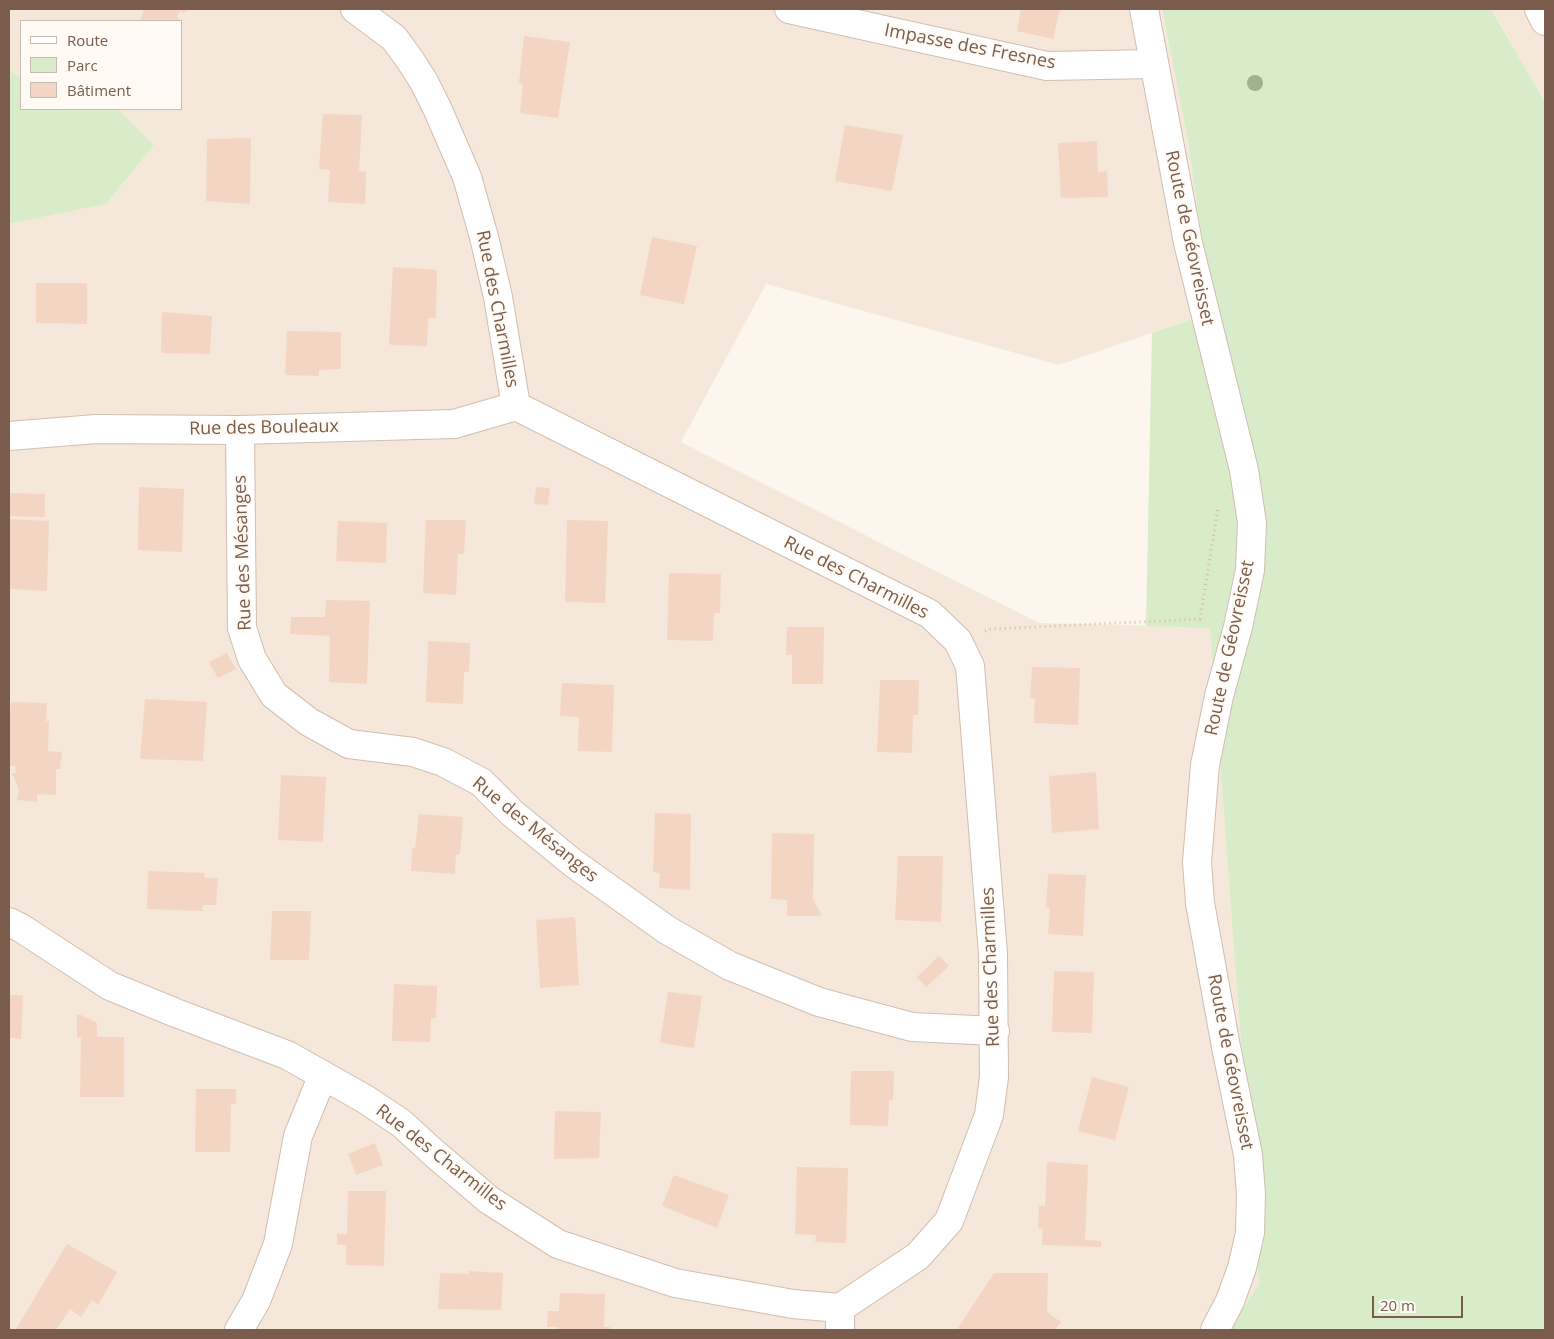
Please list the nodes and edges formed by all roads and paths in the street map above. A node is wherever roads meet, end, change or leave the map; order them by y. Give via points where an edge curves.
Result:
1 (355, 9) edge
2 (789, 9) edge
3 (1144, 9) edge
4 (1154, 64) junction
5 (516, 406) junction
6 (240, 430) junction
7 (9, 436) edge
8 (1220, 501) dead end
9 (958, 641) junction
10 (9, 922) edge
11 (995, 1031) junction
12 (323, 1075) junction
13 (840, 1319) edge
14 (239, 1330) edge
15 (1215, 1330) edge

1 - 5 street, Rue des Charmilles via 394,38 410,60 437,108 467,177 498,297
2 - 4 street, Impasse des Fresnes via 1047,66
3 - 4 street, Route de Géovreisset
4 - 15 street, Route de Géovreisset via 1188,243 1244,470 1252,523 1250,570 1205,765 1197,862 1200,903 1248,1155 1251,1194 1250,1233 1242,1268 1230,1302
5 - 6 street, Rue des Bouleaux via 454,424
5 - 9 street, Rue des Charmilles via 930,614
6 - 7 street, Rue des Bouleaux via 96,429
6 - 11 street, Rue des Mésanges via 242,628 252,659 281,700 309,722 349,744 413,752 443,762 481,782 512,813 572,863 667,930 730,966 819,1002 912,1026
8 - 9 path via 1200,619 991,629
9 - 11 street, Rue des Charmilles via 970,666 993,954
10 - 12 street, Rue des Charmilles via 110,986 287,1055
11 - 13 street, Rue des Charmilles via 994,1077 988,1115 949,1221 918,1256
12 - 13 street, Rue des Charmilles via 401,1123 490,1200 558,1244 675,1283 793,1304
12 - 14 street via 298,1136 278,1244 256,1301

